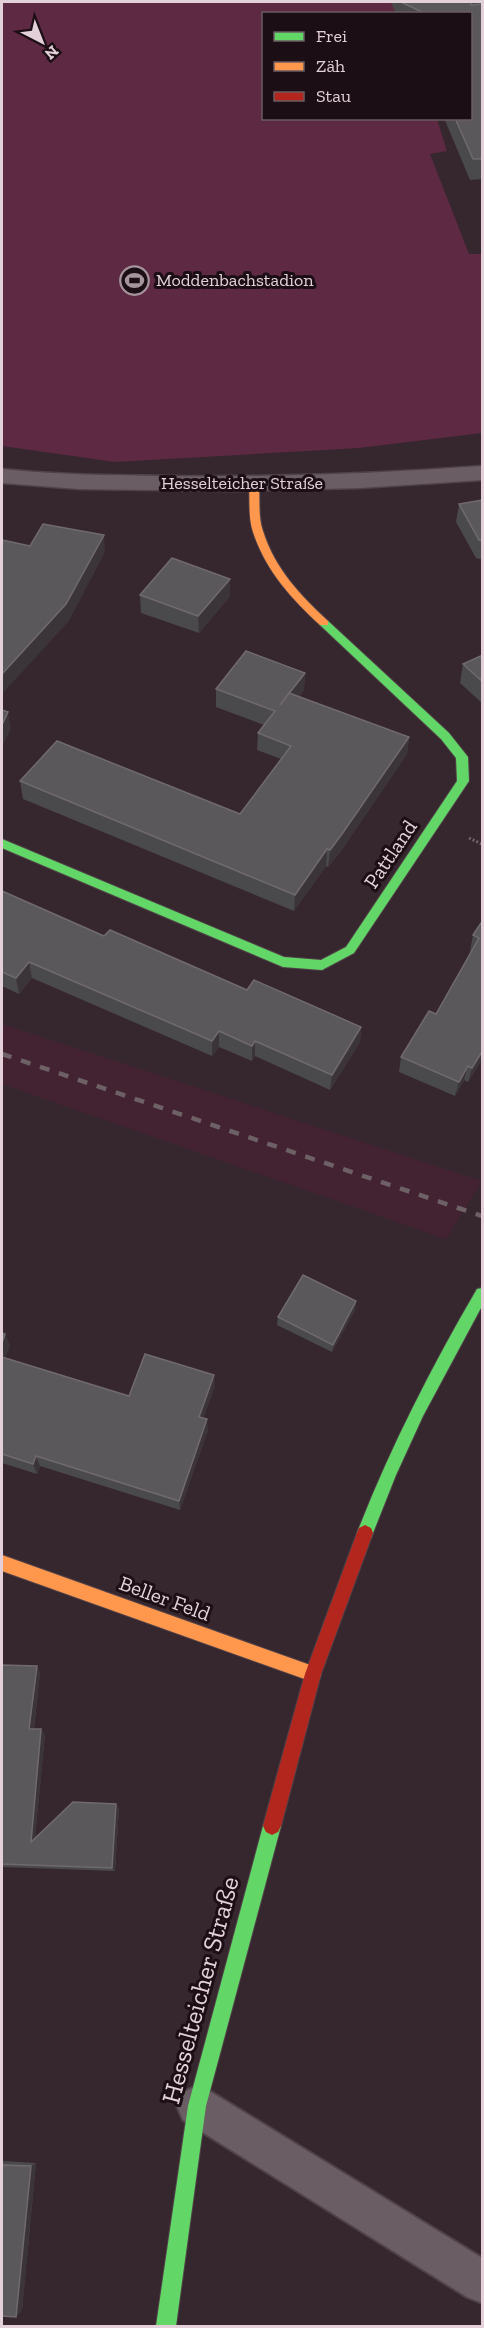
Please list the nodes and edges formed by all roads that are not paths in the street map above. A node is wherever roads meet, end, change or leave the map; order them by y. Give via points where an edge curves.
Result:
1 (483, 473) edge
2 (2, 476) edge
3 (254, 485) junction
4 (2, 843) edge
5 (483, 1294) edge
6 (2, 1563) edge
7 (313, 1674) junction
8 (197, 2106) junction
9 (483, 2282) edge
10 (166, 2326) edge

1 - 3 street, Hesselteicher Straße via 377,482
2 - 3 street, Hesselteicher Straße via 47,481
3 - 4 street, Pattland via 257,530 291,592 445,736 462,757 463,781 351,950 322,965 284,962
5 - 7 street, Hesselteicher Straße via 385,1478
6 - 7 street, Beller Feld
7 - 8 street, Hesselteicher Straße
8 - 9 lane
8 - 10 street, Hesselteicher Straße

